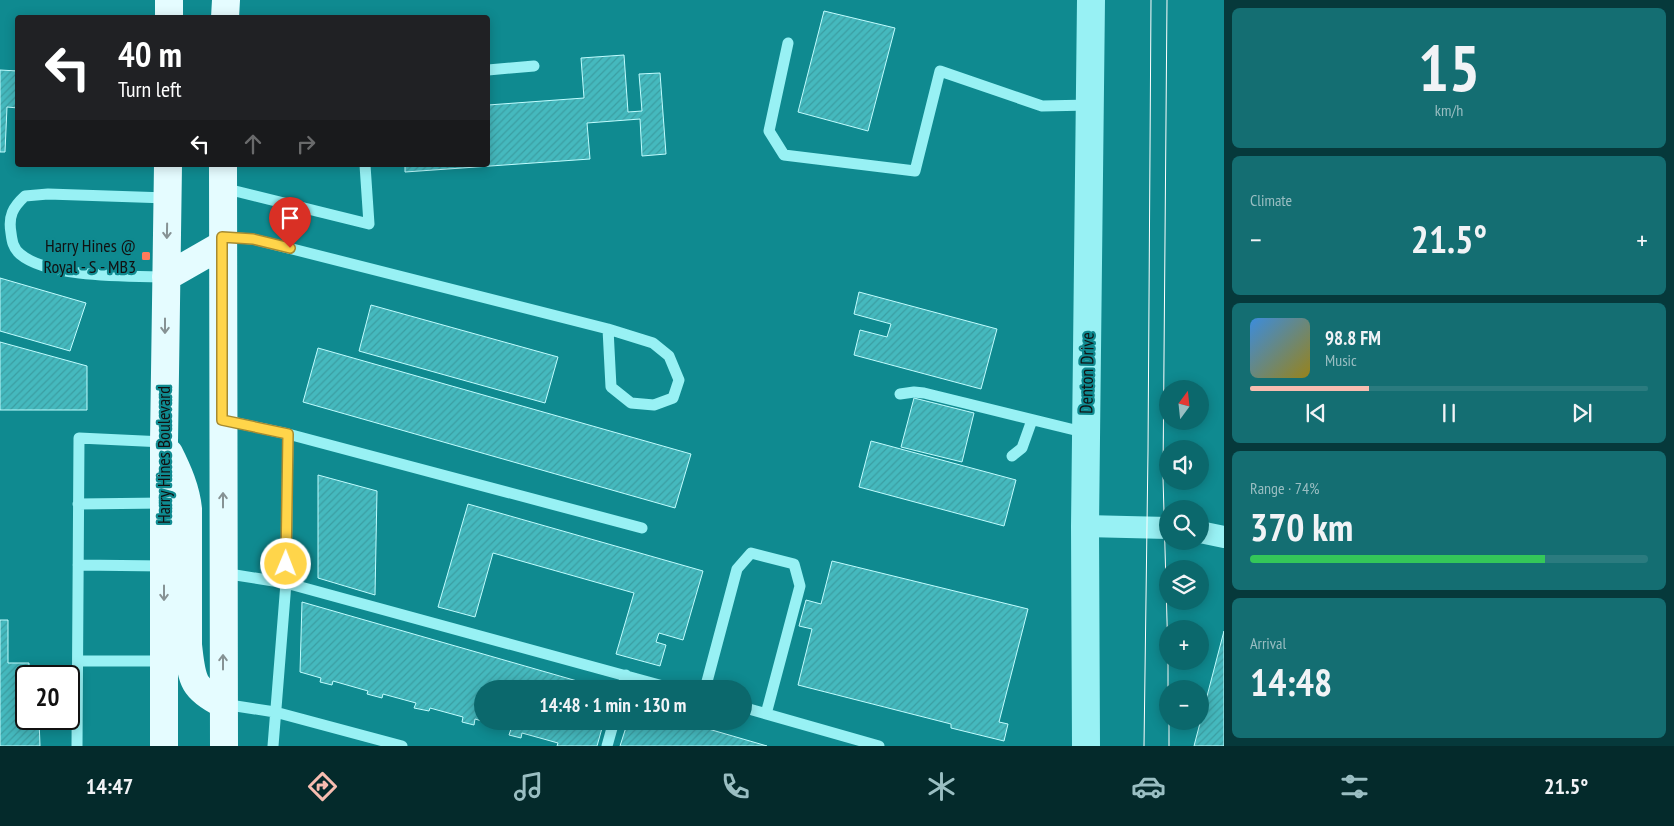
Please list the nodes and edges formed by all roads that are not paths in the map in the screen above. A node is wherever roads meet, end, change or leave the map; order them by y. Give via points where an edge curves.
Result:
1 (169, 0) edge
2 (226, 0) edge
3 (1091, 0) edge
4 (169, 15) edge
5 (225, 15) edge
6 (788, 43) dead end
7 (534, 66) dead end
8 (490, 70) edge
9 (1090, 105) junction
10 (168, 167) edge
11 (366, 167) edge
12 (223, 176) edge
13 (167, 198) junction
14 (222, 241) junction
15 (166, 277) junction
16 (608, 329) junction
17 (900, 394) dead end
18 (222, 420) junction
19 (1032, 420) junction
20 (1087, 433) junction
21 (288, 434) junction
22 (164, 442) junction
23 (1012, 456) dead end
24 (78, 504) junction
25 (164, 504) junction
26 (1086, 526) junction
27 (642, 528) dead end
28 (1159, 528) edge
29 (1209, 534) edge
30 (1224, 537) edge
31 (78, 565) junction
32 (164, 566) junction
33 (223, 573) junction
34 (286, 583) junction
35 (78, 660) junction
36 (164, 661) junction
37 (626, 676) junction
38 (625, 680) edge
39 (641, 680) edge
40 (707, 680) edge
41 (224, 704) junction
42 (752, 710) edge
43 (276, 712) junction
44 (766, 714) junction
45 (611, 730) edge
46 (77, 746) edge
47 (164, 746) edge
48 (224, 746) edge
49 (273, 746) edge
50 (402, 746) edge
51 (607, 746) edge
52 (879, 746) edge
53 (1086, 746) edge

1 - 4 main road
2 - 5 main road
3 - 9 street, Denton Drive
6 - 9 lane via 768,131 784,155 915,171 940,71 1042,106
7 - 8 lane
9 - 20 street, Denton Drive
10 - 13 main road, Harry Hines Boulevard
11 - 12 lane via 369,224
12 - 14 main road
13 -> 15 main road, Harry Hines Boulevard
13 - 15 lane via 25,196 14,206 10,224 12,243 18,253 49,268 103,276
14 - 15 main road
14 - 16 lane via 253,239
14 - 18 main road
15 -> 22 main road, Harry Hines Boulevard
16 - 16 lane via 653,343 669,356 679,380 673,398 654,405 631,403 611,387
17 - 19 lane via 924,393
18 - 21 lane
33 -> 18 main road
19 - 20 lane
19 - 23 lane via 1022,448
20 - 26 street, Denton Drive
21 - 27 lane
21 - 34 lane
22 - 24 lane via 79,438
22 - 25 main road, Harry Hines Boulevard
22 - 41 main road via 178,469 187,498 190,667 198,688
24 - 25 lane
24 - 31 lane
25 - 32 main road, Harry Hines Boulevard
26 - 28 street
26 - 53 street, Denton Drive
29 - 30 street
31 - 32 lane
31 - 35 lane
32 -> 36 main road, Harry Hines Boulevard
33 - 34 lane
41 -> 33 main road
34 - 37 lane
34 - 43 lane
35 - 36 lane
35 - 46 lane
36 - 47 main road, Harry Hines Boulevard
37 - 38 lane
37 - 39 lane
40 - 44 lane via 737,569 751,553 794,564 800,586
41 - 43 lane
41 - 48 main road
42 - 44 lane
43 - 49 lane
43 - 50 lane
44 - 52 lane
45 - 51 lane

